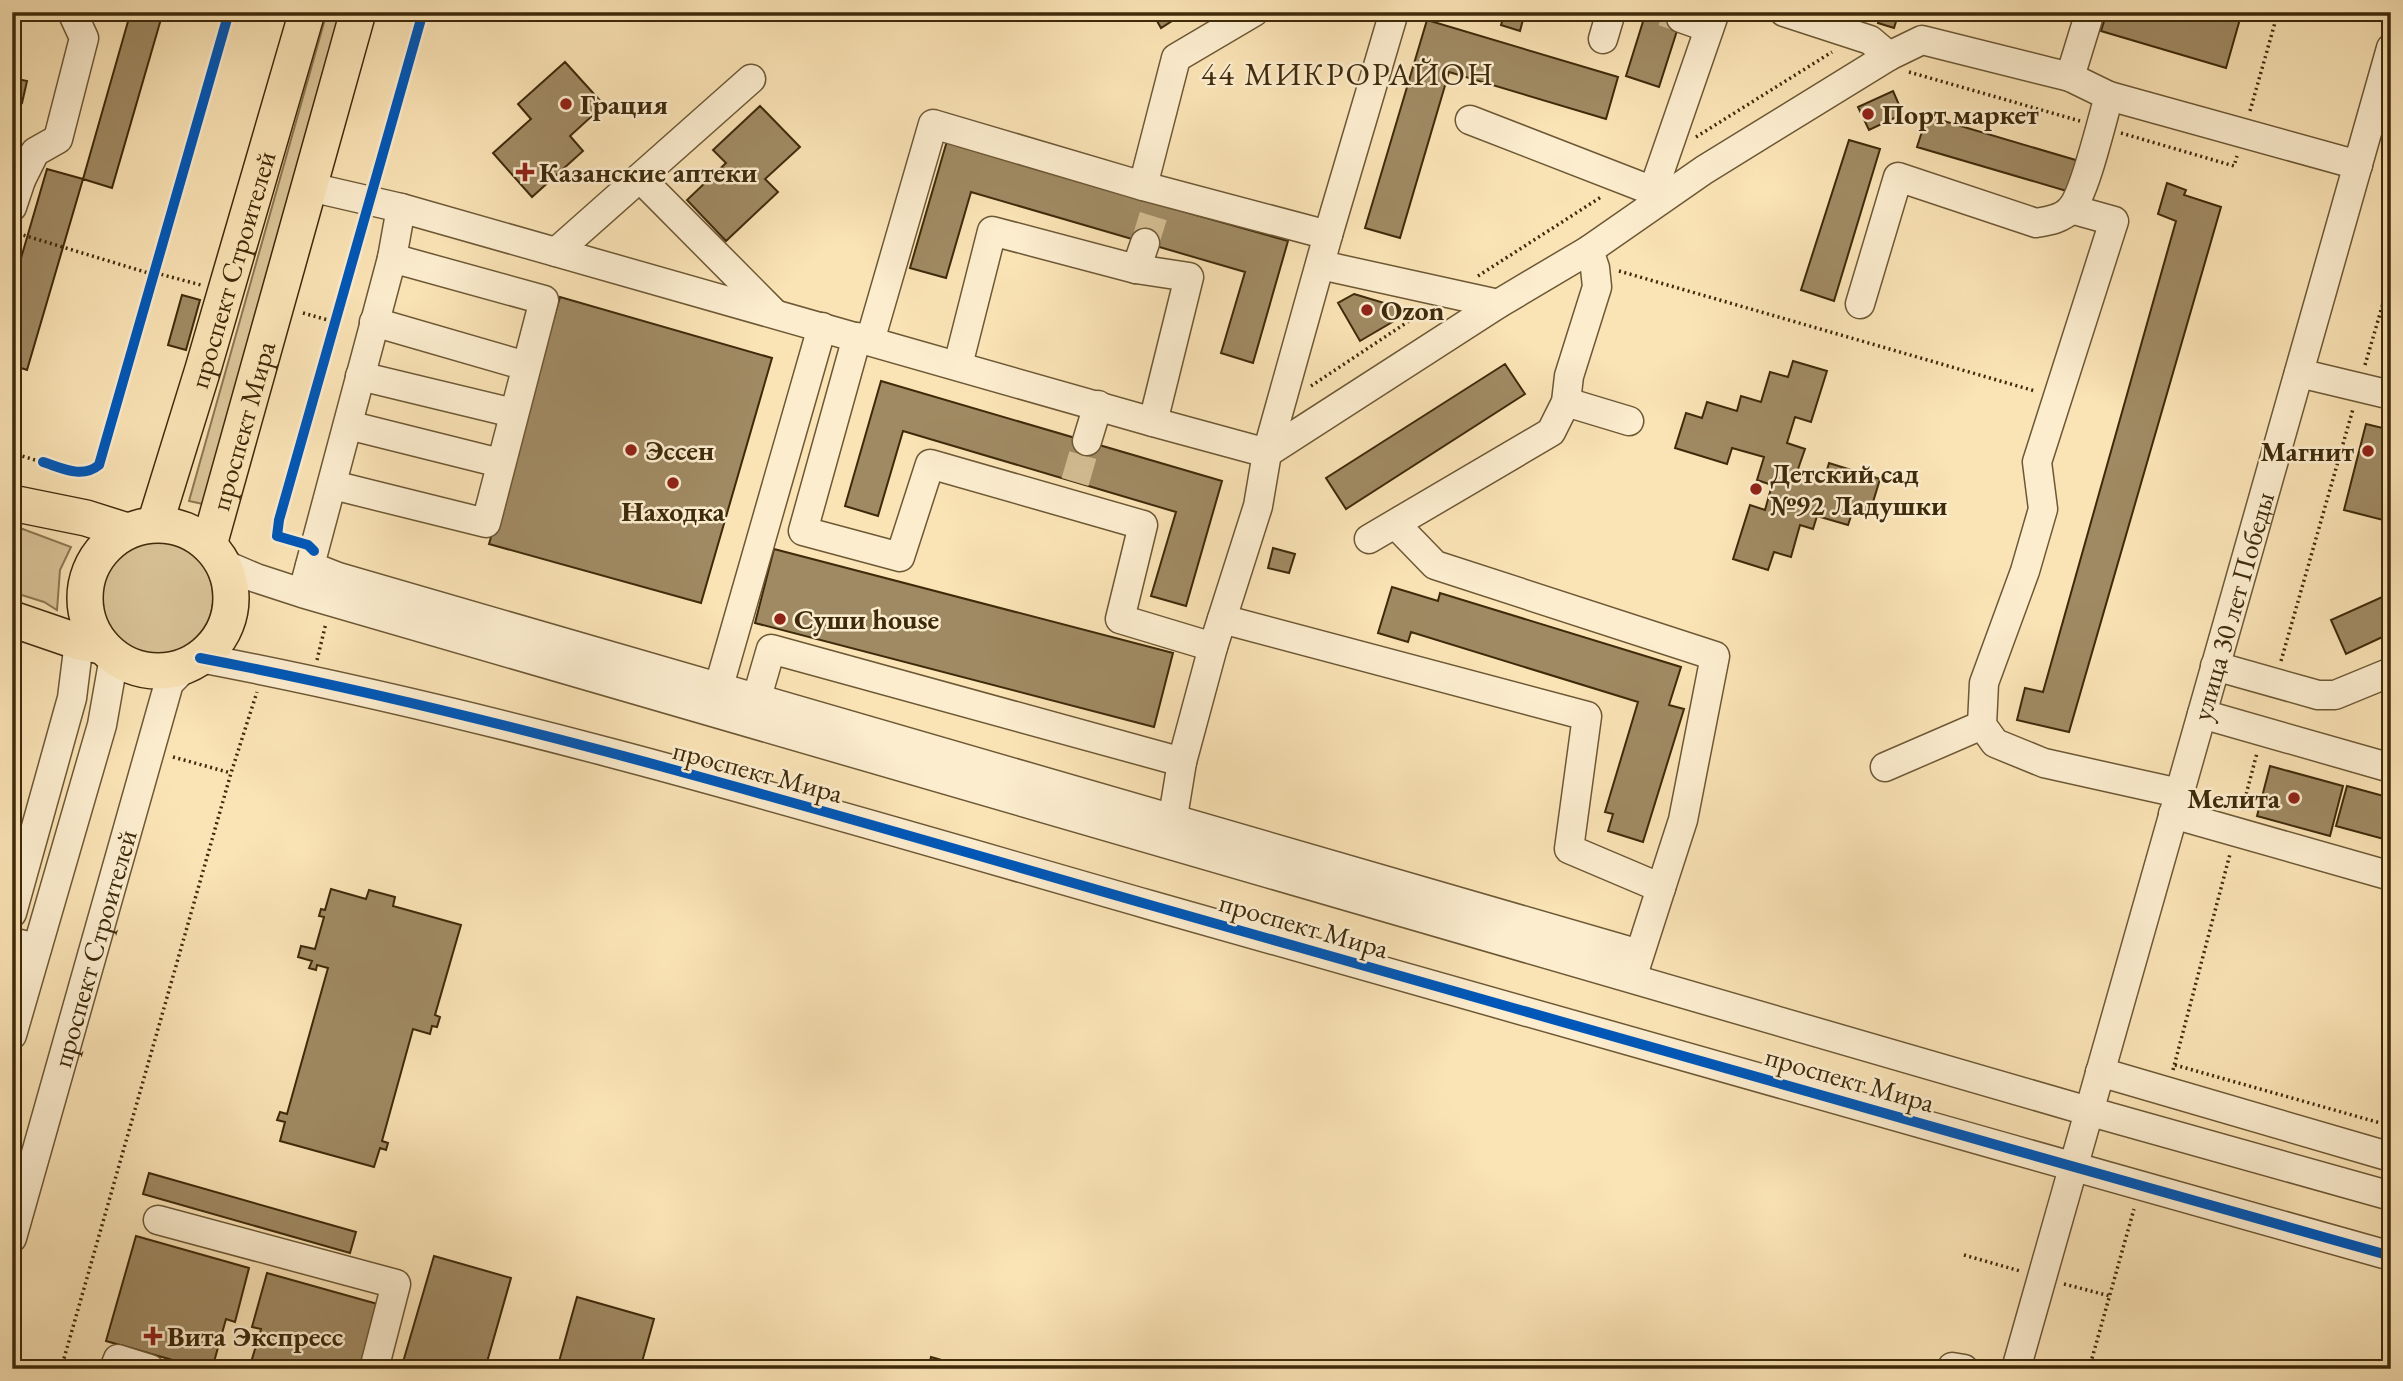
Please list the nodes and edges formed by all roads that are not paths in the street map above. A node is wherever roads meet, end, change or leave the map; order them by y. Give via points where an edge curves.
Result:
1 (72, 12) edge
2 (307, 12) edge
3 (358, 12) edge
4 (1254, 12) edge
5 (1394, 12) edge
6 (1612, 12) edge
7 (1784, 12) edge
8 (2090, 12) edge
9 (1681, 18) dead end
10 (1712, 20) edge
11 (1603, 40) dead end
12 (2391, 48) edge
13 (1889, 56) junction
14 (2070, 77) junction
15 (751, 79) dead end
16 (2109, 96) junction
17 (1470, 120) dead end
18 (2358, 164) junction
19 (17, 178) edge
20 (640, 178) junction
21 (310, 187) junction
22 (1154, 193) junction
23 (1657, 195) junction
24 (12, 207) edge
25 (401, 208) junction
26 (2071, 209) junction
27 (1328, 235) junction
28 (556, 252) junction
29 (391, 258) junction
30 (1592, 259) junction
31 (1321, 265) junction
32 (1498, 304) junction
33 (1860, 304) dead end
34 (277, 306) joint
35 (775, 314) junction
36 (374, 322) junction
37 (822, 327) junction
38 (864, 339) junction
39 (958, 365) junction
40 (526, 366) junction
41 (2299, 373) junction
42 (360, 376) junction
43 (2391, 395) edge
44 (1566, 402) junction
45 (1098, 405) junction
46 (513, 413) junction
47 (1629, 421) dead end
48 (1153, 422) junction
49 (348, 425) junction
50 (1087, 441) tunnel mouth
51 (1267, 453) junction
52 (500, 463) junction
53 (333, 485) junction
54 (12, 503) edge
55 (1402, 520) junction
56 (141, 527) junction
57 (1369, 539) dead end
58 (216, 554) junction
59 (310, 566) junction
60 (302, 593) junction
61 (12, 619) edge
62 (1222, 620) junction
63 (1213, 647) junction
64 (98, 648) junction
65 (193, 662) junction
66 (2215, 666) junction
67 (2391, 672) edge
68 (719, 686) junction
69 (757, 697) junction
70 (2202, 714) junction
71 (1982, 725) junction
72 (1182, 762) junction
73 (1885, 767) dead end
74 (2391, 768) edge
75 (2176, 804) junction
76 (1170, 831) junction
77 (2391, 876) edge
78 (1661, 888) junction
79 (12, 913) edge
80 (25, 945) edge
81 (1636, 967) junction
82 (12, 1035) edge
83 (2100, 1072) junction
84 (2088, 1111) junction
85 (2391, 1157) edge
86 (2073, 1165) junction
87 (2391, 1196) edge
88 (158, 1220) dead end
89 (12, 1238) edge
90 (2391, 1256) edge
91 (114, 1369) edge
92 (150, 1369) edge
93 (374, 1369) edge
94 (1951, 1369) edge
95 (1964, 1369) edge
96 (2016, 1369) edge

1 - 19 street via 84,38 58,139 35,152
2 - 56 main road, проспект Строителей via 203,369
3 - 21 main road, проспект Строителей
4 - 22 street via 1176,58
5 - 27 street
6 - 11 street
7 - 13 street via 1870,40
8 - 14 street
9 - 10 street
10 - 23 street via 1664,157
12 - 18 street, улица 30 лет Победы
13 - 14 street via 1922,40
13 - 23 street
14 - 16 street
15 - 20 street
16 - 18 street
16 - 26 street
17 - 23 street
18 - 41 street, улица 30 лет Победы
19 - 24 street
20 - 28 street
20 - 35 street
21 - 25 street
21 - 34 main road, проспект Строителей
22 - 27 street
22 - 38 street via 933,124
23 - 30 street
25 - 28 street
25 - 29 street
26 - 33 street via 2036,223 1898,177
26 - 71 street via 2114,221 2037,461 2043,509 1984,683
27 - 31 street
28 - 35 street
29 - 36 street
29 - 40 street via 544,300
30 - 32 street
30 - 44 street via 1597,287 1569,376
31 - 32 street
31 - 51 street
32 - 51 street
34 - 58 main road, проспект Мира
35 - 37 street
36 - 40 street
36 - 42 street
37 - 38 street
37 - 68 street
38 - 39 street
38 - 63 street via 803,531 900,557 930,464 1072,492 1143,525 1121,619
39 - 45 street
39 - 48 street via 992,231 1140,256 1189,277
40 - 46 street
41 - 43 street
41 - 66 street, улица 30 лет Победы
42 - 46 street
42 - 49 street
44 - 47 street
44 - 55 street via 1551,432
45 - 48 street
45 - 50 street
46 - 52 street
48 - 51 street
49 - 52 street
49 - 53 street
51 - 62 street via 1258,506
52 - 53 street via 485,523
53 - 59 street
54 - 56 main road
55 - 57 street
55 - 78 street via 1403,532 1435,565 1715,656 1683,820
56 - 58 main road via 184,529
56 - 64 main road via 112,540 100,552 86,582 86,616
58 - 60 street, проспект Мира via 256,578
58 - 65 main road via 230,584 229,615 215,643
59 - 60 street
59 - 68 street
60 - 76 street, проспект Мира
61 - 64 main road
62 - 63 street
62 - 78 street via 1587,716 1569,849
63 - 72 street
64 - 65 main road via 149,671 167,671
64 - 79 street via 72,698
64 - 80 street, проспект Строителей via 102,725
65 - 86 street, проспект Мира via 313,680 432,707 807,807
65 - 89 street, проспект Строителей via 169,683
66 - 67 street via 2318,695 2335,695
66 - 70 street, улица 30 лет Победы
68 - 69 street
69 - 72 street via 771,649
69 - 76 street
70 - 74 street
70 - 75 street, улица 30 лет Победы
71 - 73 street
71 - 75 street via 1995,743 2044,763
72 - 76 street
75 - 77 street
75 - 83 street, улица 30 лет Победы
76 - 81 street, проспект Мира
78 - 81 street
80 - 82 street, проспект Строителей
81 - 84 street, проспект Мира
83 - 84 street, улица 30 лет Победы
83 - 85 street
84 - 86 street, улица 30 лет Победы
84 - 87 street, проспект Мира
86 - 90 street, проспект Мира
86 - 96 street, улица 30 лет Победы
88 - 93 street via 396,1284
91 - 92 street via 118,1359
94 - 95 street

